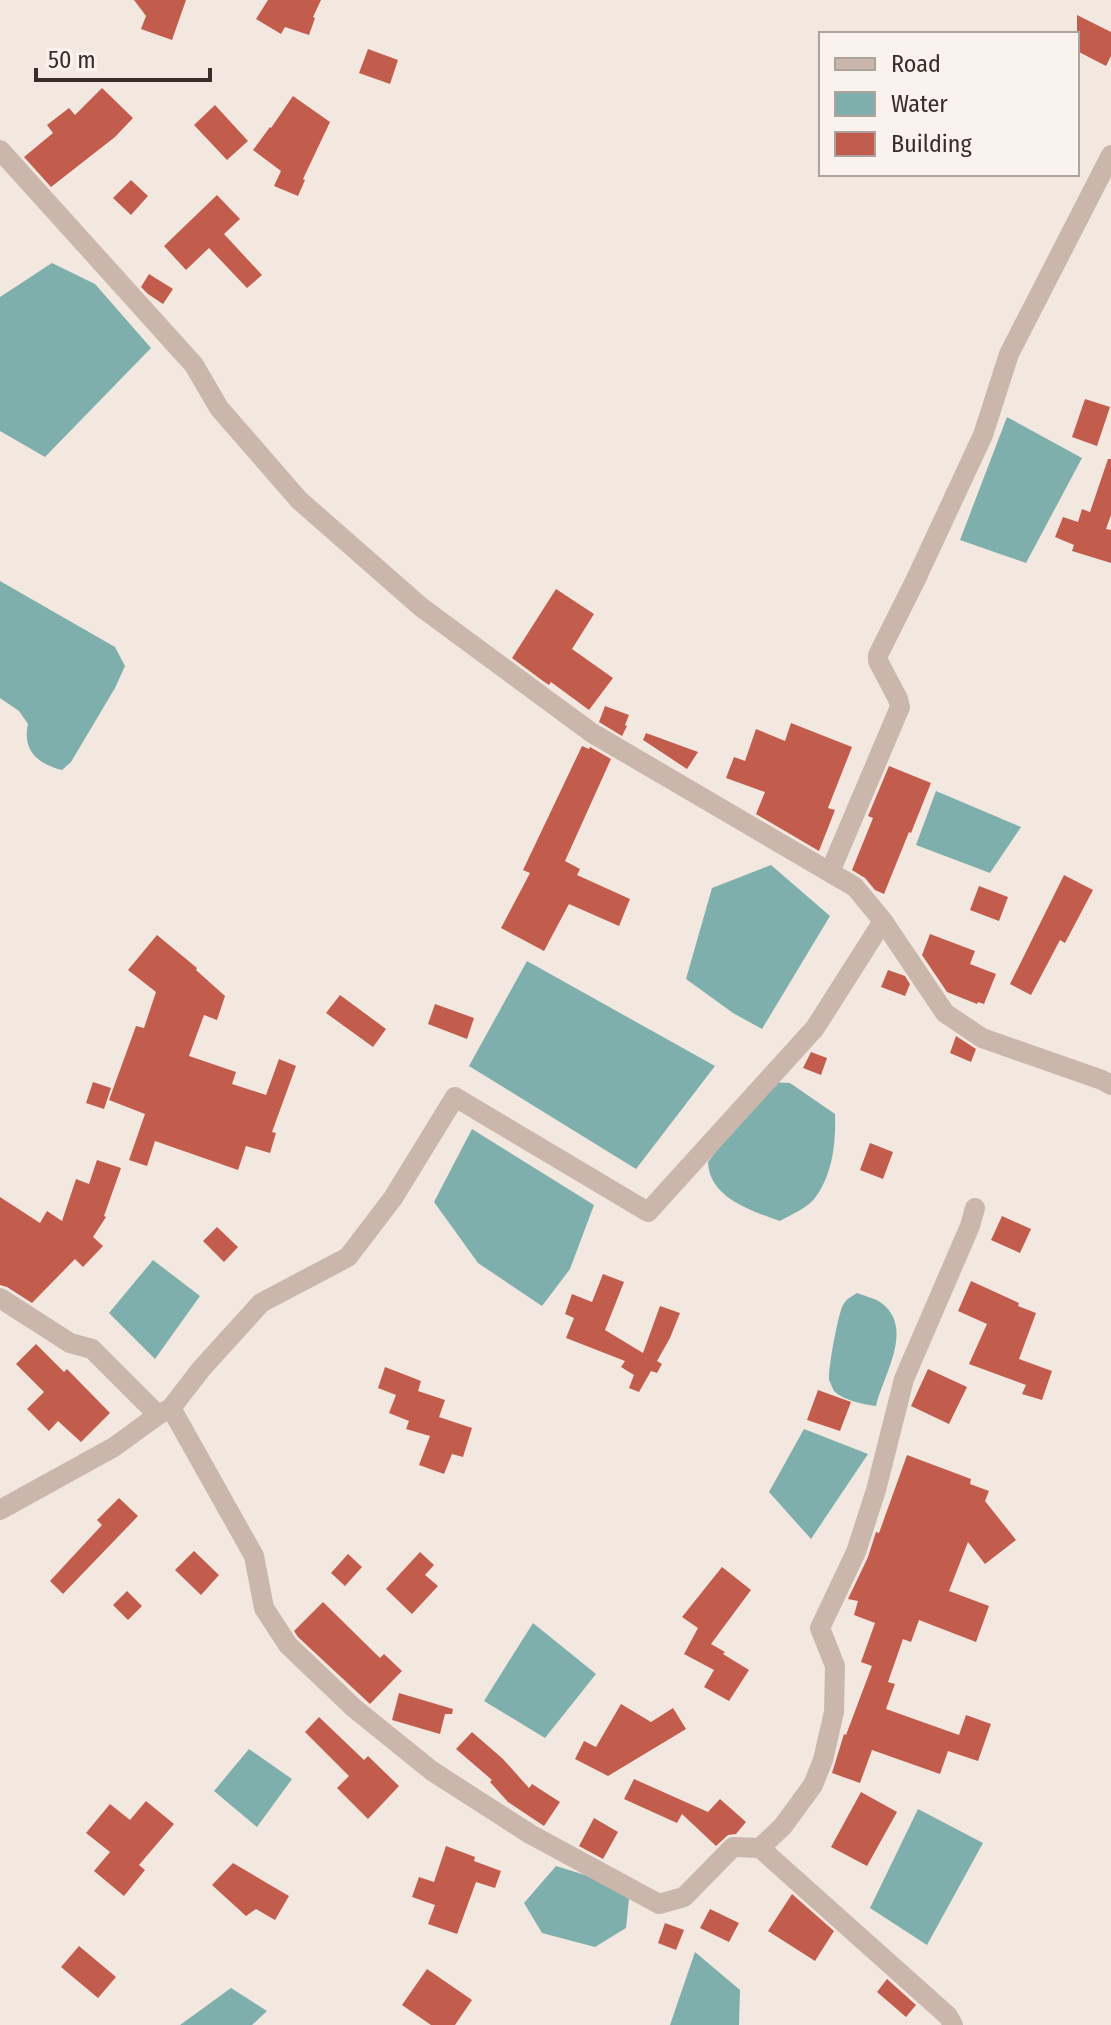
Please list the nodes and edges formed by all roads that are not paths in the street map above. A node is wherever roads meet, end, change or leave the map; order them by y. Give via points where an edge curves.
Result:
1 (0, 150) edge
2 (1111, 155) edge
3 (830, 872) junction
4 (883, 921) junction
5 (1111, 1085) edge
6 (975, 1208) dead end
7 (0, 1298) edge
8 (164, 1412) junction
9 (0, 1510) edge
10 (760, 1848) junction
11 (953, 2025) edge

1 - 3 street via 194,365 219,408 299,500 421,607 592,733
2 - 3 street via 1009,354 983,435 878,655 900,707
3 - 4 street via 855,887
4 - 5 street via 945,1013 982,1038
4 - 8 street via 815,1028 648,1212 455,1097 393,1198 348,1257 261,1303
6 - 10 street via 904,1379 856,1552 820,1628 835,1666 834,1712 823,1760 813,1785
7 - 8 street via 70,1343 92,1349
8 - 9 street via 114,1447
8 - 10 street via 254,1556 264,1608 288,1645 432,1771 530,1834 659,1904 684,1897 733,1847
10 - 11 street

